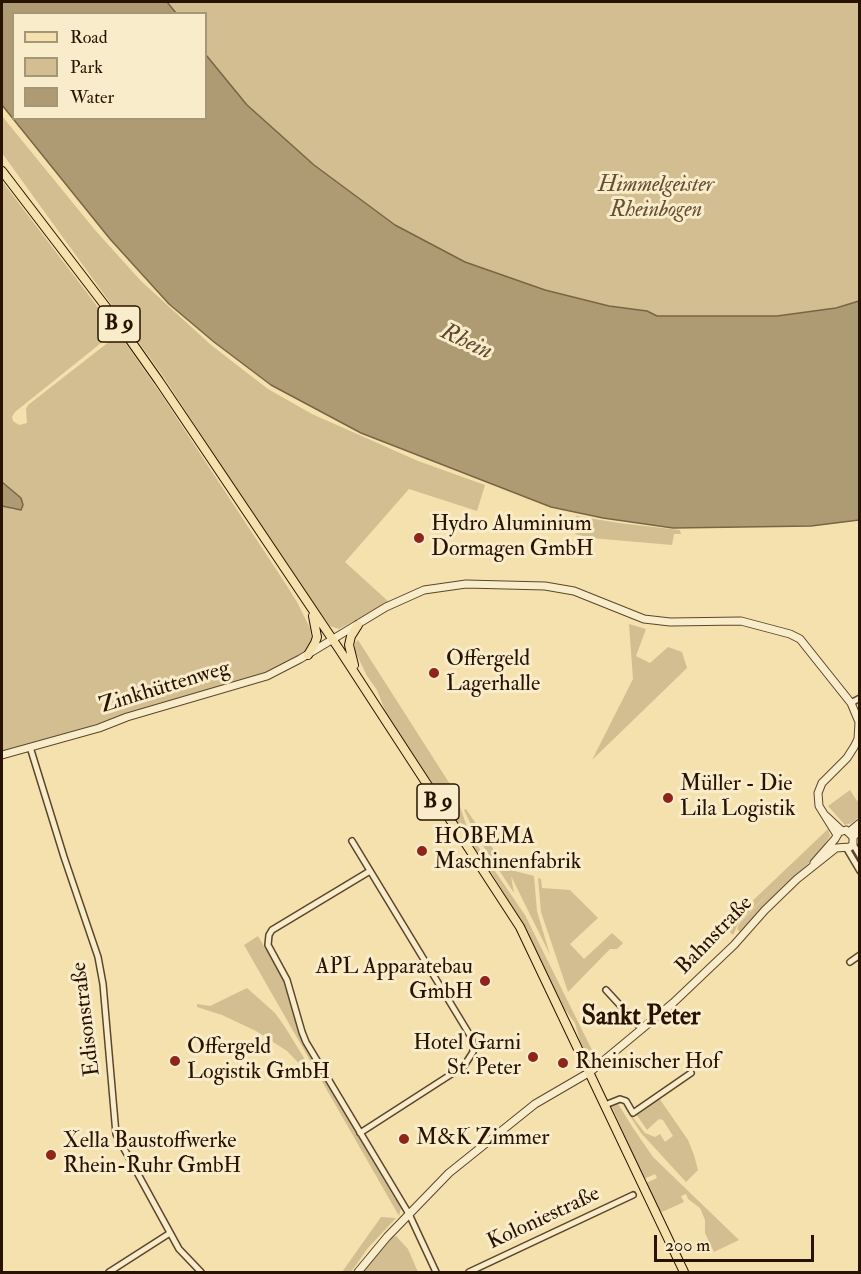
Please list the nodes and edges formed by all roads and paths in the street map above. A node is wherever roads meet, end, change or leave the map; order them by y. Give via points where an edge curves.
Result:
1 (2, 171) edge
2 (310, 606) junction
3 (358, 625) junction
4 (333, 640) junction
5 (308, 655) junction
6 (357, 677) junction
7 (860, 698) edge
8 (851, 704) junction
9 (30, 747) junction
10 (2, 755) edge
11 (860, 823) edge
12 (860, 830) edge
13 (844, 839) junction
14 (352, 841) dead end
15 (860, 856) edge
16 (370, 871) junction
17 (860, 871) edge
18 (860, 955) edge
19 (850, 962) dead end
20 (606, 990) dead end
21 (642, 1029) junction
22 (590, 1072) junction
23 (691, 1072) dead end
24 (605, 1105) junction
25 (360, 1133) junction
26 (633, 1195) dead end
27 (409, 1214) junction
28 (170, 1233) junction
29 (109, 1272) edge
30 (201, 1272) edge
31 (358, 1272) edge
32 (436, 1272) edge
33 (469, 1272) edge
34 (684, 1272) edge

1 - 2 main road, B 9 via 122,328
2 - 4 main road, B 9
2 - 5 main road via 317,637
3 - 4 street, Zinkhüttenweg
3 - 6 main road via 349,645
3 - 8 street, Zinkhüttenweg via 404,597 443,586 559,588 644,619 741,621 790,634 805,643
4 - 5 street, Zinkhüttenweg
4 - 6 main road, B 9
5 - 9 street, Zinkhüttenweg via 267,676
6 - 22 main road, B 9 via 520,927
7 - 8 street
8 - 13 street via 859,722 858,739 847,758 820,786 818,802
9 - 10 street, Zinkhüttenweg
9 - 28 street, Edisonstraße via 100,965 116,1134
11 - 13 street, Bahnstraße
12 - 13 street, Bahnstraße
13 - 15 street
13 - 17 street
13 - 21 street, Bahnstraße via 765,910 705,974
14 - 16 street
16 - 25 street via 272,930 268,940 287,980 302,1032
16 - 25 street via 471,1037 473,1052 464,1065
18 - 19 street
20 - 21 street
21 - 22 street, Bahnstraße
22 - 24 main road, B 9
22 - 27 street, Bahnstraße via 535,1104 449,1173
23 - 24 street via 633,1113 626,1101 620,1099
24 - 34 main road, B 9
25 - 27 street
26 - 33 street, Koloniestraße
27 - 31 street, Bahnstraße
27 - 32 street
28 - 29 street
28 - 30 street, Edisonstraße

